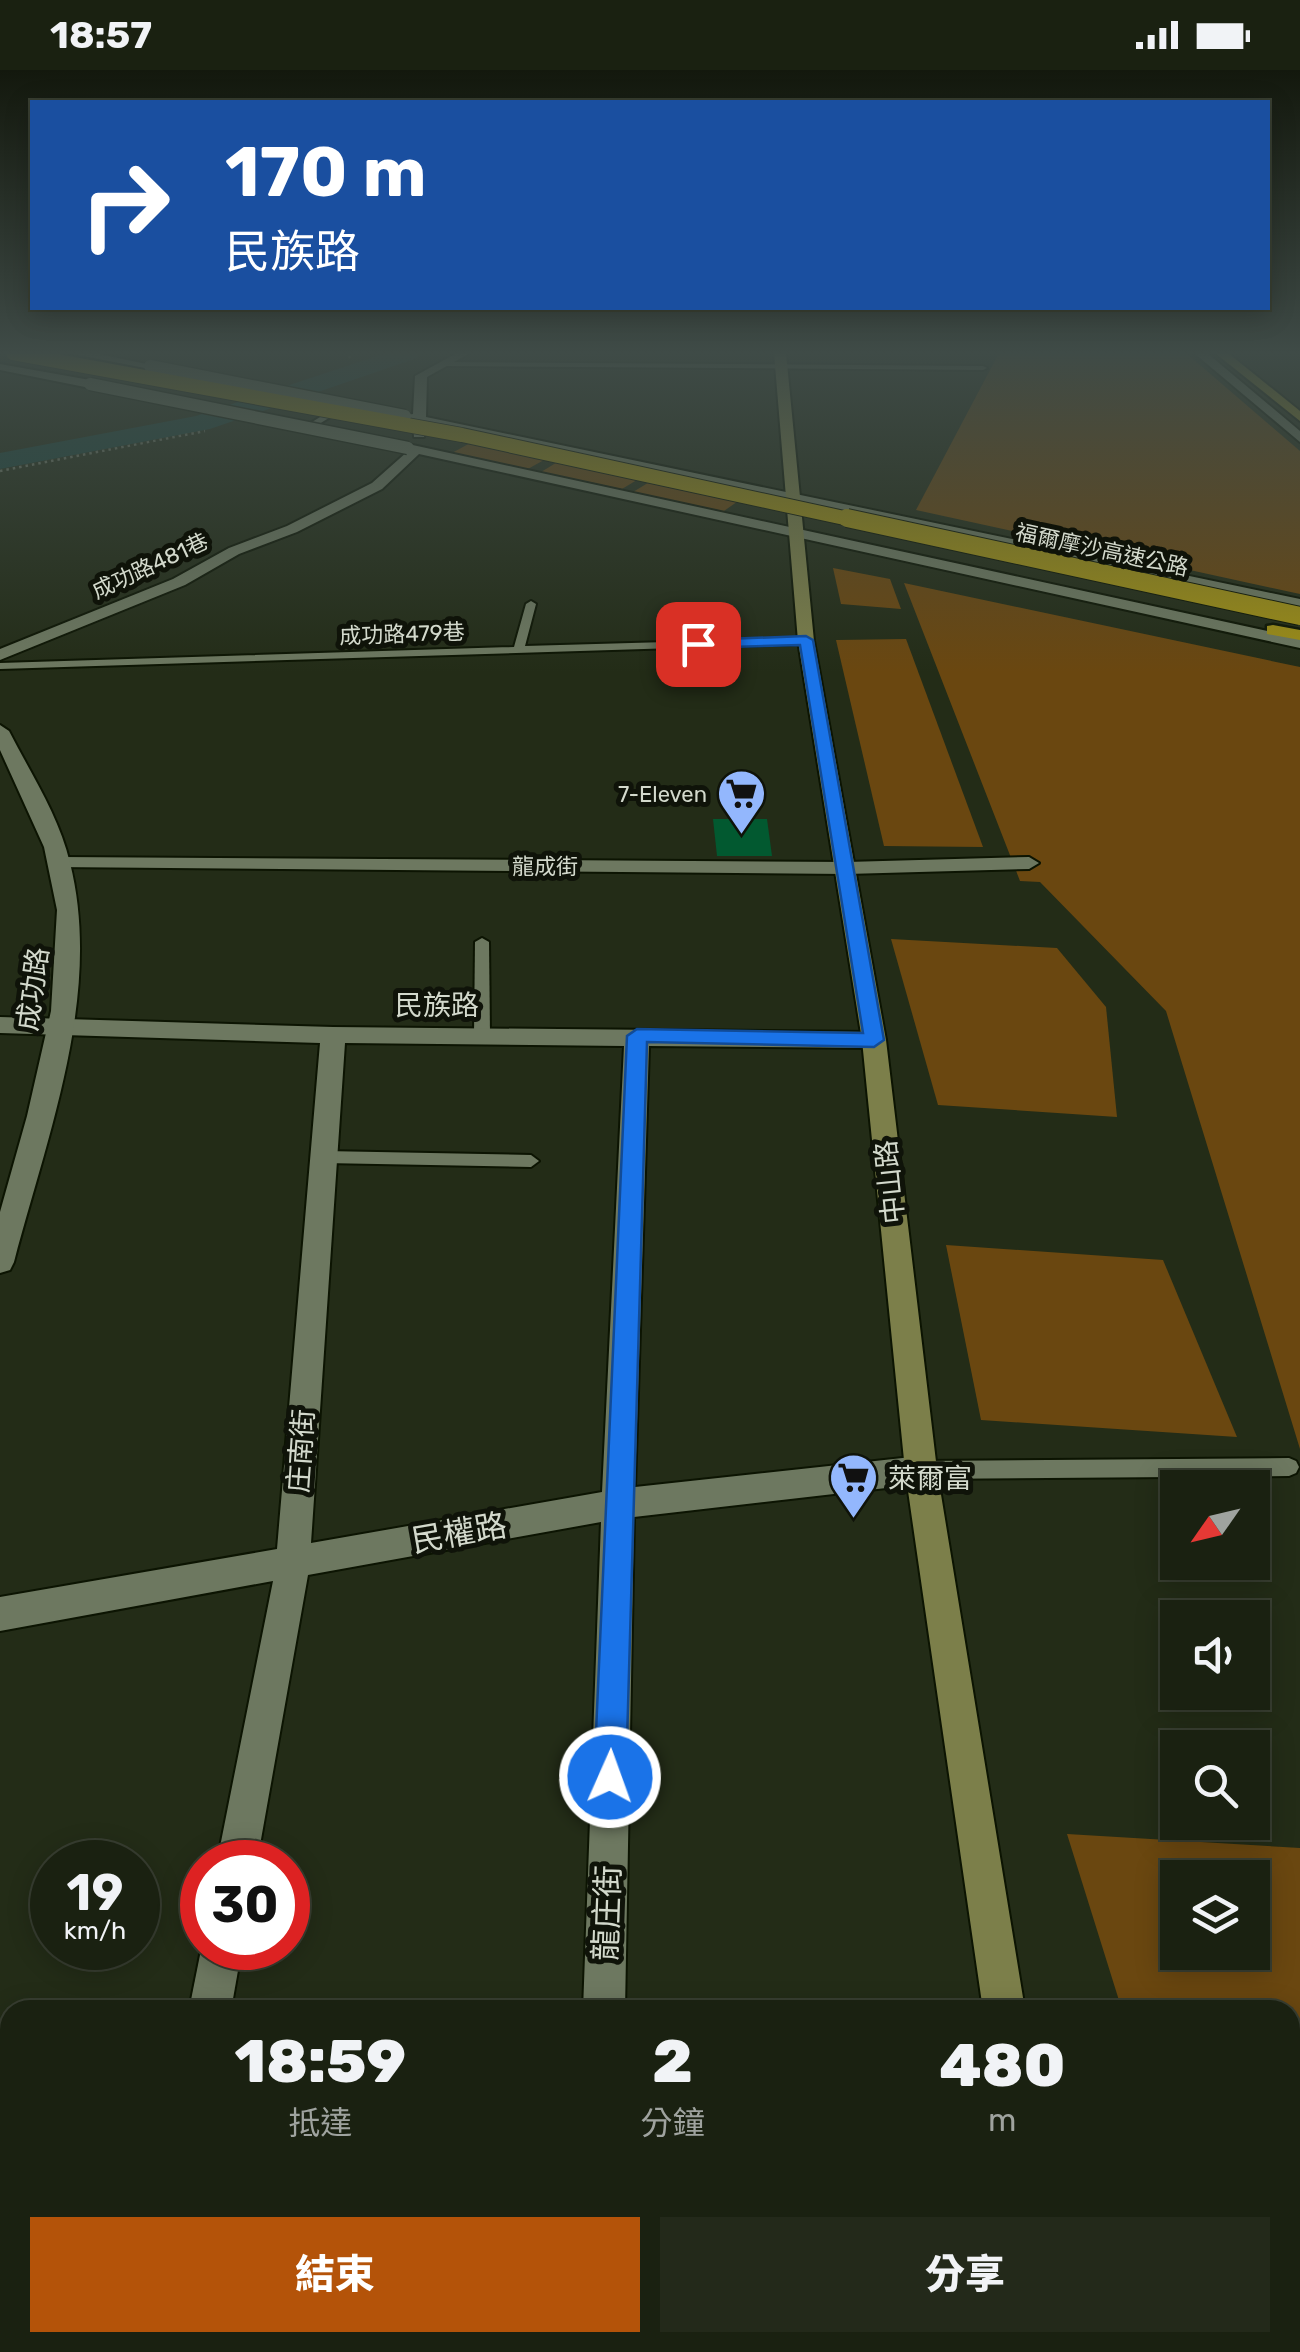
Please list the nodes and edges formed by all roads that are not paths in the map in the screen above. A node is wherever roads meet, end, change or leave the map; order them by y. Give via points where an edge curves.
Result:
1 (404, 459) edge
2 (458, 459) edge
3 (507, 459) edge
4 (575, 459) edge
5 (618, 459) edge
6 (791, 459) edge
7 (795, 496) junction
8 (799, 531) junction
9 (532, 604) dead end
10 (1300, 604) edge
11 (1300, 616) edge
12 (1300, 639) edge
13 (806, 640) junction
14 (519, 650) junction
15 (0, 655) edge
16 (0, 666) edge
17 (0, 731) edge
18 (60, 863) junction
19 (1029, 863) dead end
20 (847, 868) junction
21 (482, 942) dead end
22 (0, 1025) edge
23 (60, 1028) junction
24 (333, 1035) junction
25 (482, 1035) junction
26 (637, 1036) junction
27 (874, 1040) junction
28 (324, 1157) junction
29 (531, 1161) dead end
30 (0, 1262) edge
31 (1289, 1467) dead end
32 (921, 1470) junction
33 (618, 1504) junction
34 (293, 1564) junction
35 (0, 1614) edge
36 (241, 1840) edge
37 (218, 1970) edge
38 (212, 2000) edge
39 (604, 2000) edge
40 (1002, 2000) edge

1 - 15 street, 成功路481巷 via 377,486 292,529
2 - 8 street
3 - 12 highway, 福爾摩沙高速公路, bridge
4 - 11 highway, 福爾摩沙高速公路, bridge
5 - 7 street
6 - 7 main road, 中山路
7 - 8 main road, 中山路
7 - 10 street
8 - 12 street
8 - 13 main road, 中山路
9 - 14 lane
13 - 14 lane, 成功路479巷
13 - 20 main road, 中山路
14 - 16 lane, 成功路479巷
17 - 18 street, 成功路
18 - 20 street, 龍成街
18 - 23 street, 成功路 via 71,935
19 - 20 street, 龍成街
20 - 27 main road, 中山路
21 - 25 lane
22 - 23 street, 民族路
23 - 24 street, 民族路
23 - 30 street, 成功路
24 - 25 street, 民族路
24 - 28 street, 庄南街
25 - 26 street, 民族路
26 - 27 street, 民族路
26 - 33 street, 龍庄街
27 - 32 main road, 中山路
28 - 29 lane
28 - 34 street, 庄南街
31 - 32 lane
32 - 33 street, 民權路
32 - 40 main road, 中山路
33 - 34 street, 民權路
33 - 39 street, 龍庄街
34 - 35 street, 民權路
34 - 36 street, 庄南街
37 - 38 street

